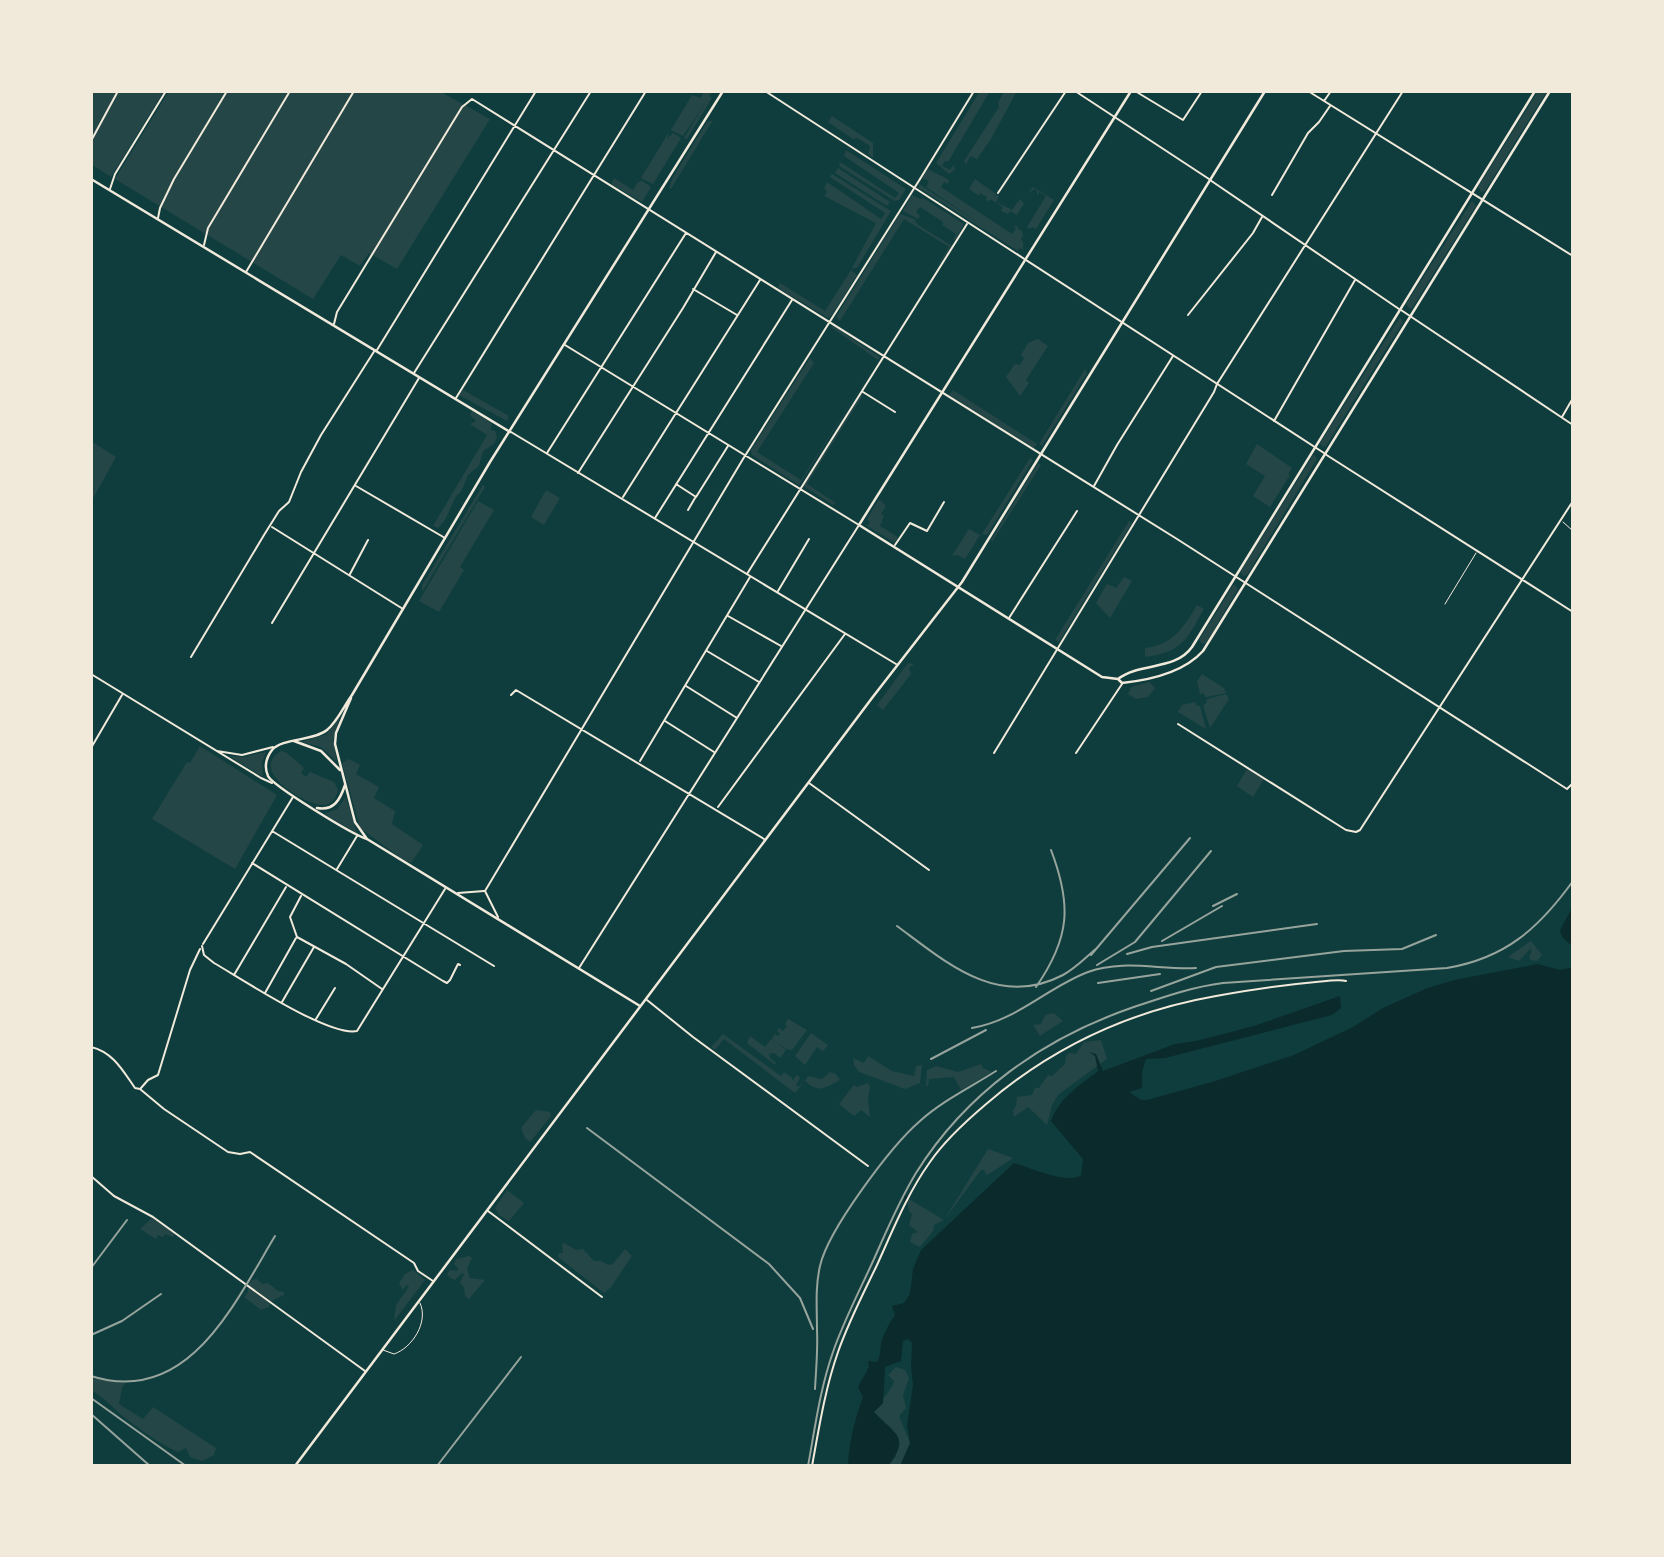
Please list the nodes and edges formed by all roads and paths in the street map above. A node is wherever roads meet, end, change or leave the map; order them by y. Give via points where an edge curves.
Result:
1 (118, 91) edge
2 (166, 91) edge
3 (227, 91) edge
4 (290, 91) edge
5 (354, 91) edge
6 (536, 91) edge
7 (591, 91) edge
8 (646, 91) edge
9 (723, 91) edge
10 (765, 91) edge
11 (974, 91) edge
12 (1066, 91) edge
13 (1075, 91) edge
14 (1133, 91) edge
15 (1202, 91) edge
16 (1265, 91) edge
17 (1308, 91) edge
18 (1331, 91) edge
19 (1403, 91) edge
20 (1535, 91) edge
21 (1550, 91) edge
22 (1324, 101) junction
23 (1330, 105) junction
24 (1115, 117) junction
25 (515, 127) junction
26 (91, 128) edge
27 (91, 134) edge
28 (1377, 134) junction
29 (91, 141) edge
30 (554, 151) junction
31 (593, 175) junction
32 (91, 179) edge
33 (1209, 179) junction
34 (914, 188) junction
35 (110, 190) junction
36 (998, 193) dead end
37 (1472, 193) junction
38 (1272, 195) dead end
39 (1482, 200) junction
40 (648, 208) junction
41 (1262, 216) junction
42 (158, 219) junction
43 (967, 223) junction
44 (687, 232) junction
45 (1306, 245) junction
46 (203, 246) junction
47 (716, 251) junction
48 (1573, 256) edge
49 (1025, 259) junction
50 (246, 272) junction
51 (760, 279) junction
52 (1355, 279) junction
53 (693, 289) junction
54 (793, 299) junction
55 (1400, 309) junction
56 (738, 315) junction
57 (1188, 315) dead end
58 (1410, 316) junction
59 (1122, 322) junction
60 (830, 323) junction
61 (334, 325) junction
62 (564, 344) junction
63 (376, 351) junction
64 (883, 356) junction
65 (1174, 356) junction
66 (601, 366) junction
67 (414, 374) junction
68 (420, 377) junction
69 (1217, 384) junction
70 (634, 387) junction
71 (862, 392) junction
72 (942, 393) junction
73 (1573, 398) edge
74 (455, 399) junction
75 (676, 412) junction
76 (895, 412) dead end
77 (1562, 418) junction
78 (1274, 421) junction
79 (1573, 425) edge
80 (510, 432) junction
81 (709, 432) junction
82 (729, 445) junction
83 (1315, 447) junction
84 (546, 453) junction
85 (1324, 453) junction
86 (1040, 454) junction
87 (746, 455) junction
88 (578, 473) junction
89 (676, 484) junction
90 (355, 485) junction
91 (800, 488) junction
92 (1093, 488) junction
93 (696, 497) junction
94 (622, 499) junction
95 (1573, 501) edge
96 (944, 502) dead end
97 (688, 510) dead end
98 (1077, 511) dead end
99 (1139, 516) junction
100 (654, 519) junction
101 (1561, 520) junction
102 (859, 524) junction
103 (271, 526) junction
104 (1573, 531) edge
105 (445, 538) junction
106 (368, 540) dead end
107 (809, 540) dead end
108 (694, 542) junction
109 (894, 547) junction
110 (1478, 551) junction
111 (314, 553) junction
112 (349, 575) junction
113 (749, 575) junction
114 (1234, 576) junction
115 (1523, 581) junction
116 (1244, 583) junction
117 (958, 587) junction
118 (778, 592) junction
119 (1445, 604) dead end
120 (403, 609) junction
121 (806, 609) junction
122 (1573, 612) edge
123 (727, 615) junction
124 (1009, 618) junction
125 (272, 623) dead end
126 (846, 633) junction
127 (782, 647) junction
128 (1058, 649) junction
129 (706, 651) junction
130 (1187, 654) junction
131 (191, 657) dead end
132 (1195, 659) junction
133 (897, 665) junction
134 (91, 674) edge
135 (1118, 679) junction
136 (760, 682) junction
137 (1122, 683) junction
138 (685, 686) junction
139 (123, 694) junction
140 (352, 695) junction
141 (511, 695) dead end
142 (1440, 708) junction
143 (737, 718) junction
144 (664, 721) junction
145 (1178, 723) dead end
146 (583, 728) junction
147 (294, 741) junction
148 (276, 747) junction
149 (91, 748) edge
150 (216, 750) junction
151 (715, 752) junction
152 (994, 753) dead end
153 (1076, 753) dead end
154 (639, 762) junction
155 (342, 772) junction
156 (273, 783) junction
157 (808, 783) junction
158 (1573, 783) edge
159 (345, 785) junction
160 (690, 793) junction
161 (293, 796) junction
162 (314, 808) junction
163 (716, 809) junction
164 (272, 831) junction
165 (357, 836) junction
166 (367, 839) junction
167 (765, 840) junction
168 (252, 863) junction
169 (336, 870) junction
170 (929, 870) dead end
171 (287, 886) junction
172 (445, 888) junction
173 (485, 891) junction
174 (457, 894) junction
175 (301, 895) junction
176 (500, 921) junction
177 (425, 923) junction
178 (297, 937) junction
179 (202, 946) junction
180 (314, 946) junction
181 (404, 958) junction
182 (460, 965) dead end
183 (494, 966) dead end
184 (579, 969) junction
185 (234, 975) junction
186 (1346, 981) dead end
187 (335, 988) dead end
188 (383, 990) junction
189 (265, 993) junction
190 (646, 999) junction
191 (281, 1003) junction
192 (640, 1006) junction
193 (316, 1019) junction
194 (91, 1047) edge
195 (140, 1089) junction
196 (868, 1166) dead end
197 (91, 1176) edge
198 (487, 1210) junction
199 (433, 1282) junction
200 (602, 1297) dead end
201 (419, 1301) junction
202 (383, 1349) junction
203 (366, 1372) junction
204 (295, 1466) edge
205 (812, 1466) edge

1 - 29 street
2 - 35 street via 115,174
3 - 42 street via 174,179
4 - 46 street via 208,228
5 - 50 street
6 - 25 street
7 - 30 street
8 - 31 street
9 - 40 main road
10 - 34 street
11 - 34 street
12 - 36 street
13 - 24 street
14 - 15 street via 1183,120
14 - 24 main road
16 - 33 main road
17 - 22 street
18 - 22 street
19 - 28 street
20 - 37 main road
21 - 39 main road
22 - 23 street
23 - 28 street
23 - 38 street via 1308,132
24 - 33 street
24 - 49 main road
25 - 30 street
25 - 61 street via 471,99 462,107 336,314
25 - 63 street
26 - 27 street
28 - 37 street
28 - 45 street
30 - 31 street
30 - 67 street
31 - 40 street
31 - 74 street
32 - 35 main road
33 - 41 street
33 - 59 main road
34 - 43 street
34 - 60 street
35 - 42 main road
37 - 39 street
37 - 55 main road
39 - 48 street
39 - 58 main road
40 - 44 street
40 - 62 main road
41 - 45 street
41 - 57 street via 1254,233
42 - 46 main road
43 - 49 street
43 - 64 street
44 - 47 street
44 - 66 street
45 - 52 street
45 - 69 street
46 - 50 main road
47 - 51 street
47 - 53 street
49 - 59 street
49 - 72 main road
50 - 61 main road
51 - 54 street
51 - 56 street
52 - 55 street
52 - 78 street
53 - 56 street
53 - 70 street
54 - 60 street
54 - 81 street
55 - 58 street
55 - 83 main road
56 - 75 street
58 - 77 street
58 - 85 main road
59 - 65 street
59 - 86 main road
60 - 64 street
60 - 87 street
61 - 63 main road
62 - 66 street
62 - 80 main road
63 - 67 main road
63 - 103 street via 334,413 289,502
64 - 71 street
64 - 72 street
65 - 69 street
65 - 92 street
66 - 70 street
66 - 84 street
67 - 68 main road
68 - 74 main road
68 - 90 street
69 - 78 street
69 - 99 street
70 - 75 street
70 - 88 street
71 - 76 street
71 - 91 street
72 - 86 street
72 - 102 main road
73 - 77 street
74 - 80 main road
75 - 81 street
75 - 94 street
77 - 79 street
78 - 83 street
80 - 84 street
80 - 105 main road
81 - 82 street
81 - 89 street
82 - 87 street
82 - 93 street
83 - 85 street
83 - 114 main road
84 - 88 street
85 - 110 street
85 - 116 main road
86 - 92 street
86 - 117 main road
87 - 91 street
87 - 108 street
88 - 94 street
89 - 93 street
89 - 100 street
90 - 105 street
90 - 111 street
91 - 102 street
91 - 113 street
92 - 99 street
93 - 97 street
94 - 100 street
95 - 101 street
96 - 109 street via 927,531 910,523
98 - 124 street
99 - 114 street
99 - 128 street
100 - 108 street
101 - 104 lane
101 - 115 street
102 - 109 main road
102 - 121 street
103 - 111 street
103 - 131 street
105 - 120 main road
106 - 112 street
107 - 118 street
108 - 113 street
108 - 146 street
109 - 117 main road
110 - 115 street
110 - 119 lane
111 - 112 street
111 - 125 street
112 - 120 street
113 - 118 street
113 - 123 street
114 - 116 street
114 - 130 main road
115 - 122 street
115 - 142 street
116 - 132 main road
116 - 142 street
117 - 124 main road
117 - 133 main road
118 - 121 street
120 - 140 main road
121 - 126 street
121 - 127 street
123 - 127 street
123 - 129 street
124 - 128 main road
126 - 133 street
126 - 163 street
127 - 136 street
128 - 135 main road via 1102,677
128 - 152 street
129 - 136 street
129 - 138 street
130 - 132 main road
130 - 135 main road
132 - 137 main road via 1174,671
133 - 157 main road
134 - 139 street
135 - 137 main road
136 - 143 street
137 - 153 street
138 - 143 street
138 - 144 street
139 - 149 street
139 - 150 street
140 - 147 main road via 327,730
140 - 155 main road via 335,740
141 - 146 street via 516,690
142 - 145 street via 1360,830 1353,833
142 - 158 street via 1567,789
143 - 151 street
144 - 151 street
144 - 154 street
146 - 154 street
146 - 173 street
147 - 148 main road
147 - 155 main road via 321,751
148 - 150 street via 242,755
148 - 156 main road via 266,765
150 - 156 street
151 - 160 street
154 - 160 street
155 - 159 main road
156 - 161 main road
157 - 167 main road
157 - 170 street
159 - 162 main road via 333,806
159 - 166 main road via 356,825
160 - 163 street
160 - 184 street
161 - 162 main road
161 - 164 street
162 - 165 main road
163 - 167 street
164 - 168 street
164 - 169 street
165 - 166 main road
165 - 169 street
166 - 172 main road
167 - 190 main road
168 - 171 street
168 - 179 street
169 - 177 street
171 - 175 street
171 - 185 street
172 - 174 main road
172 - 177 street
173 - 174 street
173 - 176 street
174 - 176 main road
175 - 178 street via 290,917
175 - 181 street
176 - 184 main road
177 - 181 street
177 - 183 street
178 - 180 street
178 - 189 street
179 - 185 street via 204,955
179 - 195 street via 190,970 158,1075
180 - 188 street
180 - 191 street
181 - 182 street via 447,983
181 - 188 street
184 - 192 main road
185 - 189 street
186 - 205 street via 1286,984 1189,1001 1140,1015 1050,1056 966,1121 921,1174 860,1300 830,1377
187 - 193 street
188 - 193 street via 357,1031
189 - 191 street
190 - 192 main road
190 - 196 street
191 - 193 street
192 - 198 main road
194 - 195 street via 122,1067
195 - 199 street via 229,1152 250,1152 301,1185 414,1263
197 - 203 street
198 - 199 main road
198 - 200 street
199 - 201 main road
201 - 202 main road
201 - 202 lane via 423,1313 416,1337 394,1354
202 - 203 main road
203 - 204 main road

